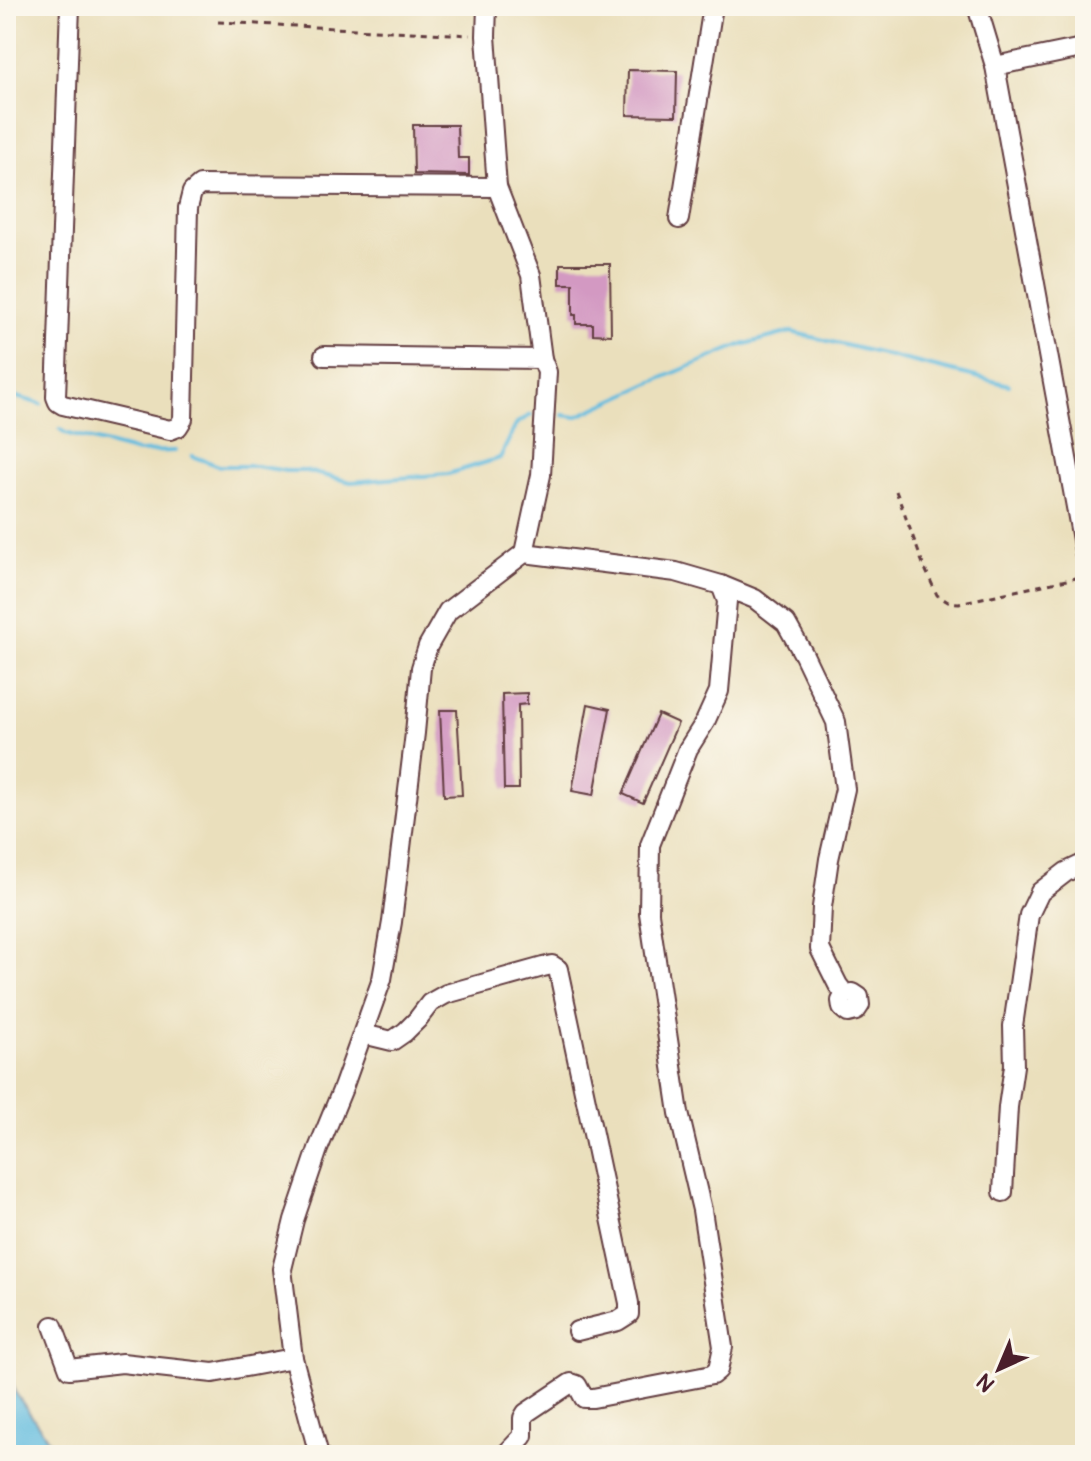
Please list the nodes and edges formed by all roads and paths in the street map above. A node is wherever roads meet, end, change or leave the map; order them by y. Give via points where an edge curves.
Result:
1 (70, 6) edge
2 (487, 6) edge
3 (713, 6) edge
4 (977, 6) edge
5 (218, 22) dead end
6 (486, 36) junction
7 (1085, 49) edge
8 (995, 66) junction
9 (497, 187) junction
10 (679, 219) dead end
11 (324, 356) dead end
12 (542, 359) junction
13 (896, 491) dead end
14 (524, 553) junction
15 (1085, 556) edge
16 (1085, 576) edge
17 (721, 585) junction
18 (1085, 863) edge
19 (845, 994) dead end
20 (363, 1034) junction
21 (1003, 1192) dead end
22 (53, 1326) dead end
23 (577, 1331) dead end
24 (293, 1358) junction
25 (319, 1455) edge
26 (505, 1455) edge

1 - 9 street via 56,397 63,405 170,430 183,419 188,208 200,185
2 - 6 street
3 - 10 street
4 - 8 street
5 - 6 path
6 - 9 street
7 - 8 street
8 - 15 street
9 - 12 street via 531,275
11 - 12 street
12 - 14 street via 547,372 541,475
13 - 16 path via 937,595 948,602
14 - 17 street via 676,572
14 - 20 street via 448,611 428,646 421,668 392,922 382,979
17 - 19 street via 755,599 786,623 836,722 845,789 829,859 820,949
17 - 26 street via 727,601 719,691 688,749 650,845 649,913 679,1113 702,1210 723,1347 718,1370 593,1398 584,1398 571,1383 526,1413 523,1436
18 - 21 street via 1040,892 1029,915 1013,1026
20 - 23 street via 392,1041 446,994 543,967 558,969 629,1303 629,1314 618,1321
20 - 24 street via 313,1163 282,1269
22 - 24 street via 62,1369 122,1363 213,1373
24 - 25 street

